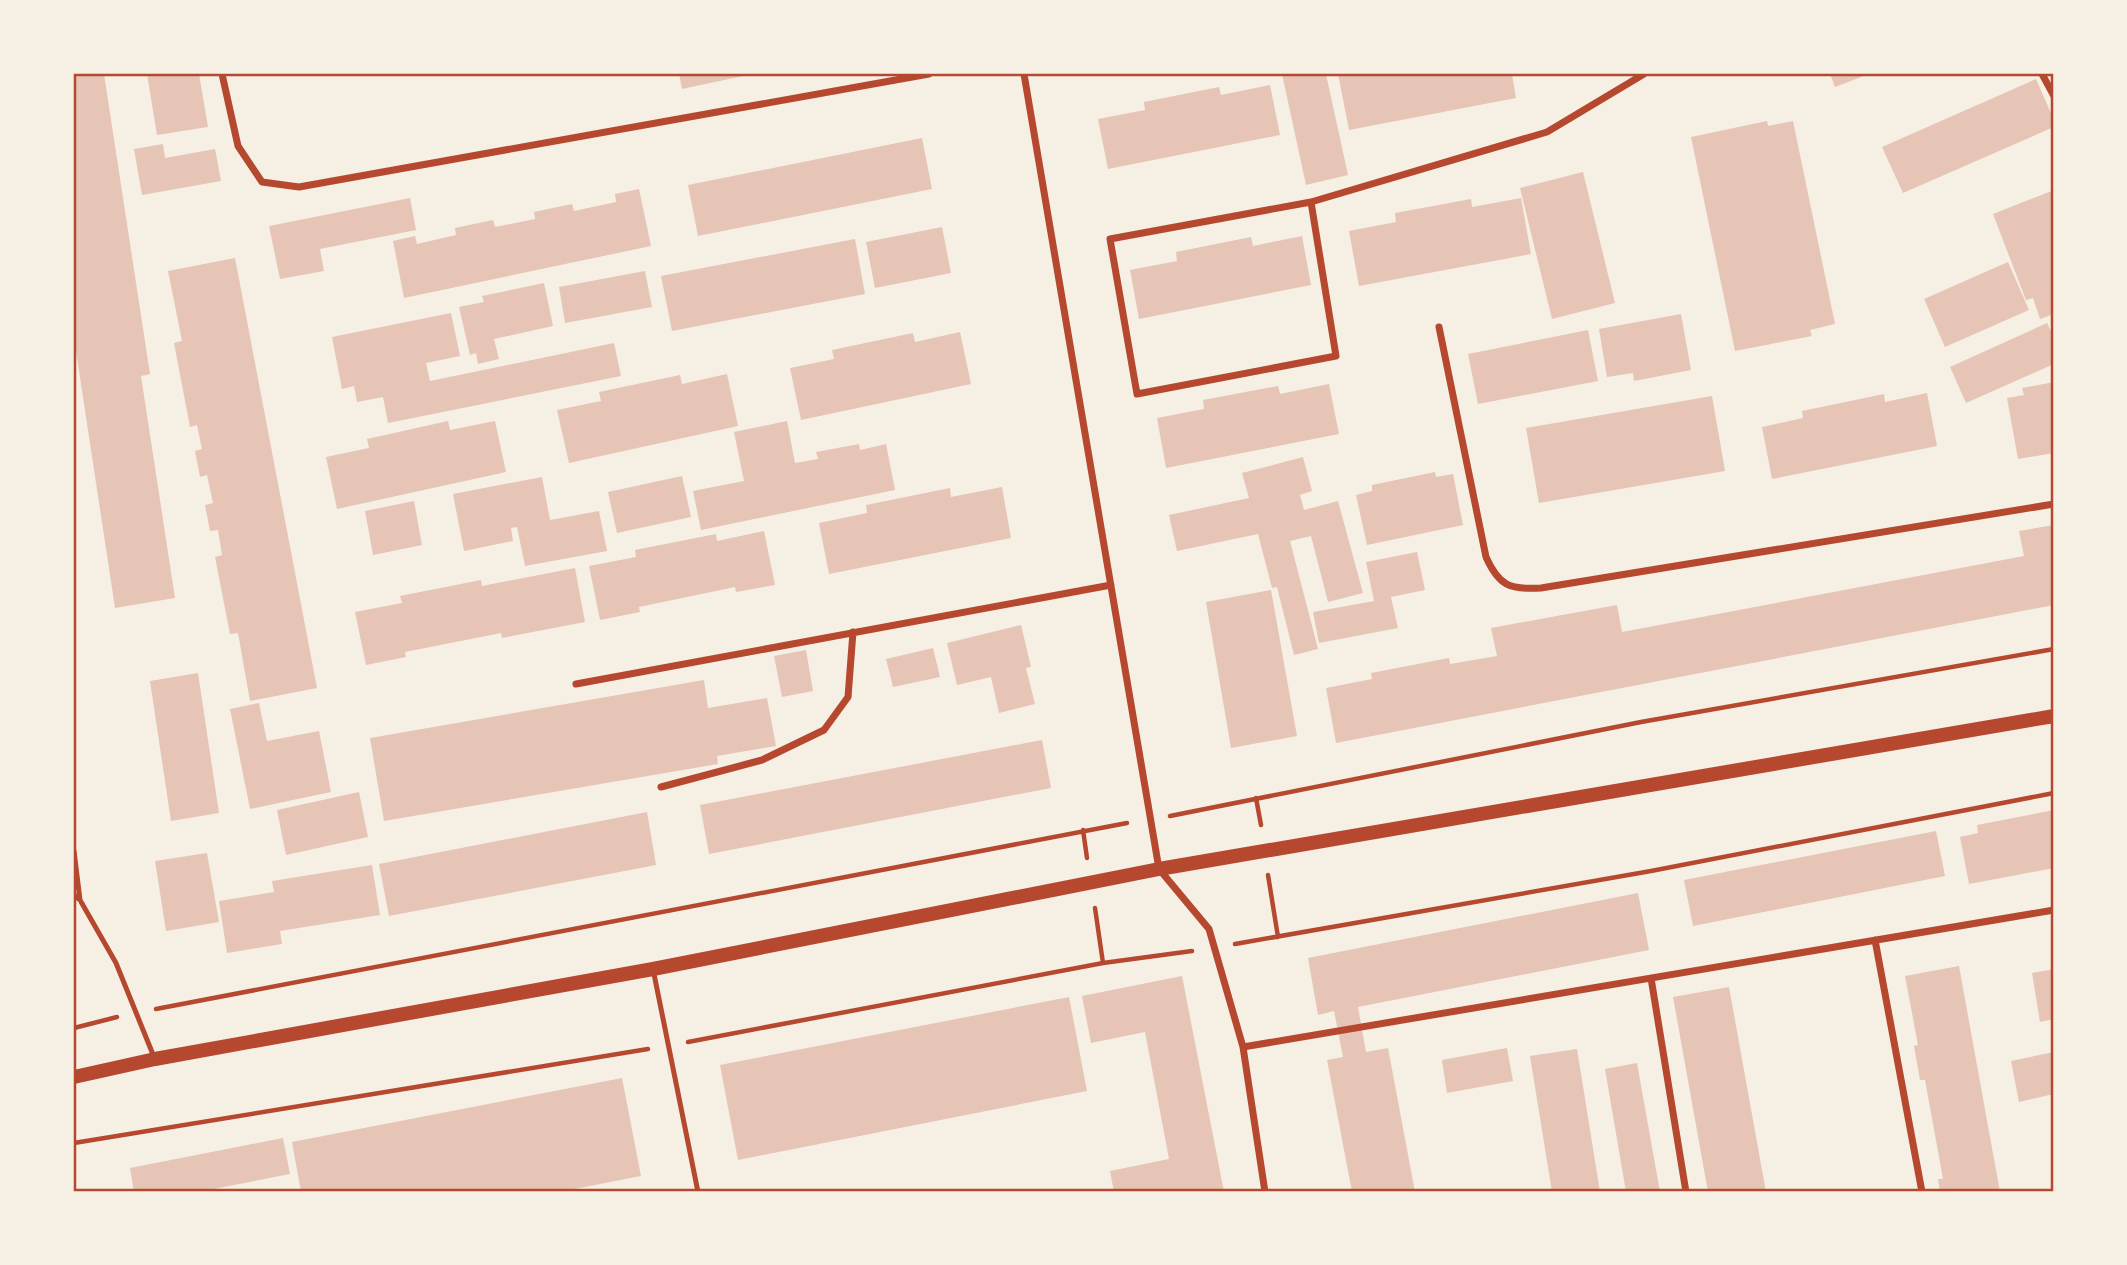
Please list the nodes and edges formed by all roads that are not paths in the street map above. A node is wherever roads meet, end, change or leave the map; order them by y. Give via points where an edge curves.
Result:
1 (222, 74) edge
2 (929, 74) edge
3 (1024, 74) edge
4 (1644, 74) edge
5 (2042, 74) edge
6 (2053, 96) edge
7 (1311, 202) junction
8 (1439, 327) dead end
9 (2053, 503) edge
10 (1111, 585) junction
11 (853, 632) junction
12 (576, 684) dead end
13 (2053, 716) edge
14 (661, 787) dead end
15 (74, 851) edge
16 (1159, 869) junction
17 (74, 895) edge
18 (80, 900) junction
19 (2053, 910) edge
20 (1875, 940) junction
21 (653, 969) junction
22 (1651, 978) junction
23 (1243, 1047) junction
24 (155, 1059) junction
25 (74, 1077) edge
26 (698, 1192) edge
27 (1265, 1192) edge
28 (1686, 1192) edge
29 (1922, 1192) edge

1 - 2 street via 238,146 262,182 299,187
3 - 10 street
4 - 7 street via 1546,132
5 - 6 street
7 - 7 street via 1110,239 1137,394 1336,356
8 - 9 street via 1486,557 1493,572 1518,590
10 - 11 street
10 - 16 street
11 - 12 street
11 - 14 street via 848,697 824,730 762,760
13 - 16 main road
15 - 18 lane
16 - 21 main road
16 - 23 street via 1209,929
17 - 18 lane
18 - 24 lane via 116,963
19 - 20 street
20 - 22 street
20 - 29 street
21 - 24 main road
21 - 26 lane
22 - 23 street
22 - 28 street
23 - 27 street
24 - 25 main road

